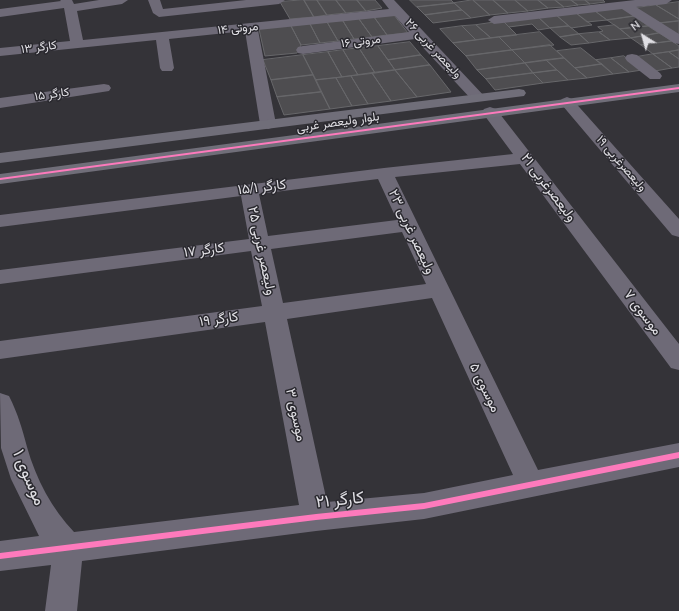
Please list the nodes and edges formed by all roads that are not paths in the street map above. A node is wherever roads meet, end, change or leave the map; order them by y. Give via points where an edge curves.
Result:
1 (122, 0) edge
2 (154, 0) edge
3 (274, 0) edge
4 (388, 0) edge
5 (666, 0) edge
6 (68, 4) edge
7 (626, 5) junction
8 (398, 12) junction
9 (0, 13) edge
10 (494, 20) dead end
11 (285, 24) junction
12 (251, 27) junction
13 (418, 35) junction
14 (162, 37) junction
15 (679, 40) edge
16 (77, 43) junction
17 (303, 50) dead end
18 (0, 52) edge
19 (632, 58) dead end
20 (167, 68) dead end
21 (679, 73) edge
22 (655, 76) junction
23 (634, 79) dead end
24 (104, 88) dead end
25 (679, 88) edge
26 (533, 91) dead end
27 (478, 98) junction
28 (567, 102) junction
29 (0, 103) edge
30 (490, 112) junction
31 (268, 124) junction
32 (0, 158) edge
33 (524, 158) junction
34 (384, 173) junction
35 (0, 178) edge
36 (249, 190) junction
37 (0, 221) edge
38 (407, 225) junction
39 (677, 229) edge
40 (259, 244) junction
41 (606, 265) joint
42 (0, 277) edge
43 (438, 290) junction
44 (274, 313) junction
45 (0, 350) edge
46 (679, 361) edge
47 (0, 403) edge
48 (679, 455) edge
49 (531, 485) junction
50 (316, 517) junction
51 (68, 547) junction
52 (0, 556) edge
53 (61, 611) edge

1 - 6 street
2 - 3 street via 159,13
3 - 11 street
4 - 8 street, ولیعصر غربی ۲۶
5 - 7 street
6 - 9 street
6 - 16 street
7 - 10 street
7 - 15 street
8 - 11 street, مروتی ۱۴
8 - 13 street, ولیعصر غربی ۲۶
11 - 12 street, مروتی ۱۴
12 - 14 street, مروتی ۱۴
12 - 31 street
13 - 17 street, مروتی ۱۶
13 - 27 street, ولیعصر غربی ۲۶
14 - 16 street, مروتی ۱۴
14 - 20 street
16 - 18 street, کارگر ۱۳
19 - 22 street
21 - 22 street
22 - 23 street
24 - 29 street, کارگر ۱۵
25 - 28 street, بلوار ولیعصر غربی
26 - 27 street, بلوار ولیعصر غربی
27 - 30 street
27 - 31 street, بلوار ولیعصر غربی
28 - 30 street, بلوار ولیعصر غربی
28 - 39 street, ولیعصرغربی ۱۹
30 - 33 street, ولیعصرغربی ۲۱
30 - 35 street, بلوار ولیعصر غربی
31 - 32 street, بلوار ولیعصر غربی
33 - 34 street, کارگر ۱۵/۱
33 - 41 street, ولیعصرغربی ۲۱
34 - 36 street, کارگر ۱۵/۱
34 - 38 street, ولیعصر غربی ۲۳
36 - 37 street, کارگر ۱۵/۱
36 - 40 street, ولیعصر غربی ۲۵
38 - 40 street, کارگر ۱۷
38 - 43 street, ولیعصر غربی ۲۳
40 - 42 street, کارگر ۱۷
40 - 44 street, ولیعصر غربی ۲۵
41 - 46 street, موسوی ۷
43 - 44 street, کارگر ۱۹
43 - 49 street, موسوی ۵
44 - 45 street, کارگر ۱۹
44 - 50 street, موسوی ۳
47 - 51 street, موسوی ۱ via 8,420 25,479 48,526
48 - 49 street, کارگر ۲۱
49 - 50 street, کارگر ۲۱ via 424,506
50 - 51 street, کارگر ۲۱
51 - 52 street, کارگر ۲۱
51 - 53 street

